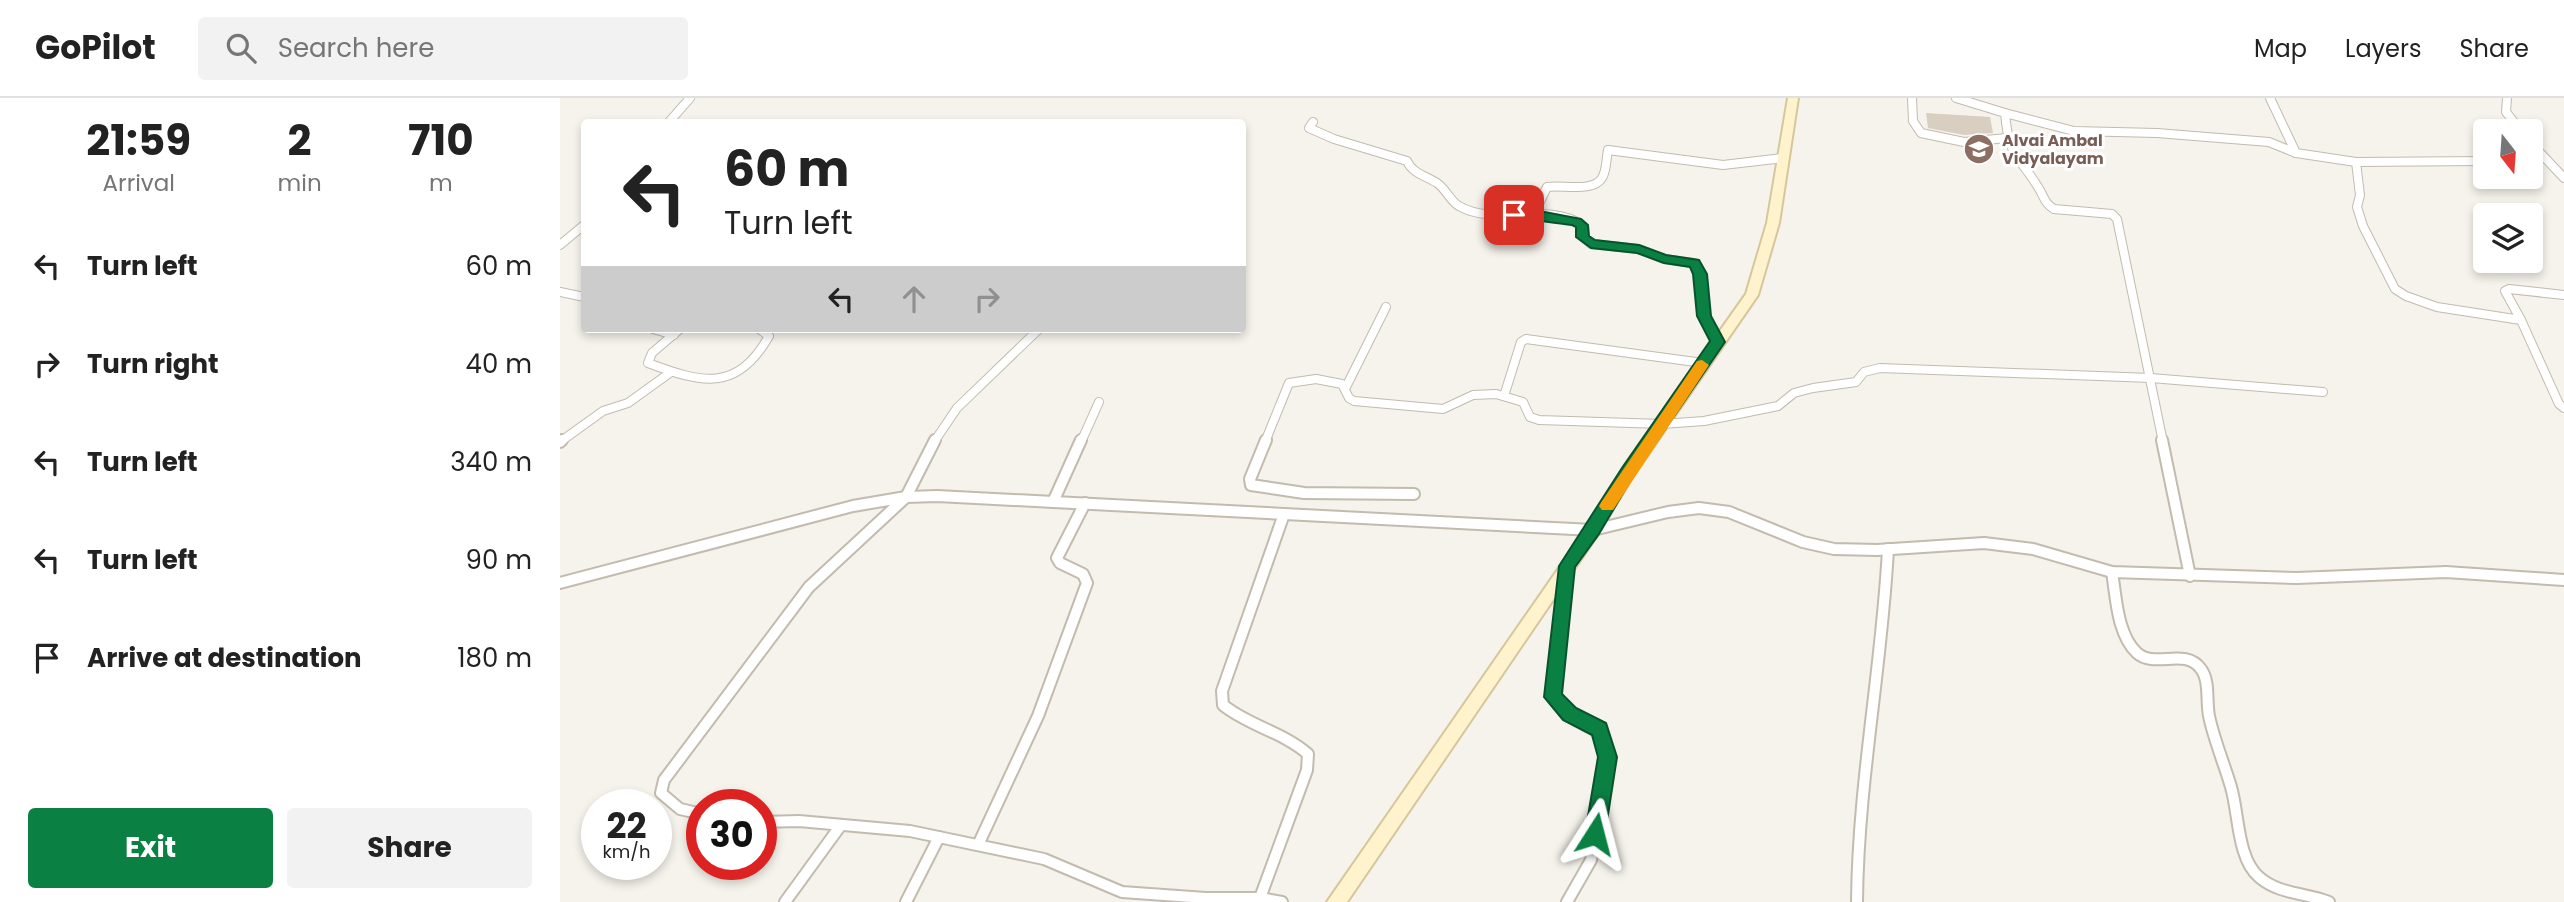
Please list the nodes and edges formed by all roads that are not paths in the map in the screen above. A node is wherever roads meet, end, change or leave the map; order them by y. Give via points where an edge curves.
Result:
1 (690, 98) edge
2 (1793, 98) edge
3 (1912, 98) edge
4 (1956, 98) edge
5 (2270, 98) edge
6 (2507, 98) edge
7 (2005, 113) junction
8 (672, 119) edge
9 (2512, 119) edge
10 (1313, 122) dead end
11 (2007, 138) junction
12 (2296, 153) junction
13 (2543, 155) edge
14 (1783, 159) junction
15 (2473, 161) edge
16 (2356, 162) junction
17 (2564, 178) edge
18 (1534, 214) junction
19 (581, 228) edge
20 (560, 245) edge
21 (560, 292) edge
22 (2564, 295) edge
23 (581, 296) edge
24 (1386, 307) dead end
25 (2521, 320) junction
26 (676, 333) edge
27 (765, 333) edge
28 (1035, 333) edge
29 (1718, 342) junction
30 (1703, 363) junction
31 (671, 372) junction
32 (2151, 378) junction
33 (1346, 387) junction
34 (2323, 392) dead end
35 (1504, 396) junction
36 (1099, 402) dead end
37 (2564, 408) edge
38 (1662, 424) junction
39 (560, 442) edge
40 (1414, 494) dead end
41 (906, 497) junction
42 (1053, 502) junction
43 (1086, 503) junction
44 (1284, 514) junction
45 (1593, 530) junction
46 (1888, 549) junction
47 (1567, 566) junction
48 (2112, 572) junction
49 (2190, 576) junction
50 (2564, 580) edge
51 (560, 583) edge
52 (686, 810) edge
53 (777, 823) edge
54 (841, 825) junction
55 (939, 837) junction
56 (978, 845) junction
57 (1260, 898) junction
58 (785, 902) edge
59 (906, 902) edge
60 (1282, 902) edge
61 (1336, 902) edge
62 (1567, 902) edge
63 (1857, 902) edge
64 (2329, 902) edge

1 - 8 street
2 - 14 street
3 - 11 street via 1913,121 1921,133 1952,142 1991,143
4 - 7 street
5 - 12 street
6 - 9 street via 2504,104
7 - 11 street
7 - 12 street via 2074,131 2269,142
10 - 18 street via 1309,128 1334,139 1407,161 1410,168 1470,211 1494,216
11 - 32 street via 2046,204 2065,211 2112,214 2117,219
12 - 16 street
13 - 17 street
14 - 18 street via 1723,165 1608,150 1602,178 1587,187 1558,183 1547,187
14 - 29 street via 1762,271 1752,295
15 - 16 street
16 - 25 street via 2357,207 2363,226 2403,297
18 - 29 street via 1576,221 1591,244 1639,249 1664,259 1694,263 1700,274 1704,316
19 - 20 street
21 - 23 street
22 - 25 street via 2505,291
24 - 33 street
25 - 37 street
26 - 31 street via 652,353 648,363
27 - 31 street via 769,336 763,346 732,375 719,380
28 - 41 street via 957,408 928,451
29 - 30 street
30 - 35 street via 1526,339 1521,342
30 - 38 street
31 - 39 street
32 - 34 street
32 - 38 street via 1880,368 1864,372 1856,382 1794,393 1778,406
32 - 49 street
33 - 35 street via 1354,401 1443,409 1483,394
33 - 40 street via 1327,379 1289,383 1251,485 1291,491
35 - 38 street via 1525,404 1530,417 1539,420
36 - 42 street
38 - 45 street
41 - 42 street
41 - 51 street via 853,506
41 - 52 street via 809,587 664,780 661,793
42 - 43 street
43 - 44 street
43 - 56 street via 1057,558 1083,574 1087,583 1066,650 1028,744
44 - 45 street
44 - 57 street via 1222,691 1223,705 1236,717 1295,740 1308,754 1307,770
45 - 46 street via 1682,510 1714,509 1813,547 1863,552
45 - 47 street
46 - 48 street via 2004,544 2048,551 2082,566
46 - 63 street via 1857,846
47 - 61 street
47 - 62 street via 1553,697 1569,714 1600,729 1608,757 1591,860
48 - 49 street
48 - 64 street via 2120,616 2138,655 2181,657 2203,671 2210,716 2250,864 2258,877 2274,888 2314,894
49 - 50 street via 2297,578 2446,572
53 - 54 street
54 - 55 street
54 - 58 street
55 - 56 street
55 - 59 street
56 - 57 street via 1044,859 1122,892
57 - 60 street

